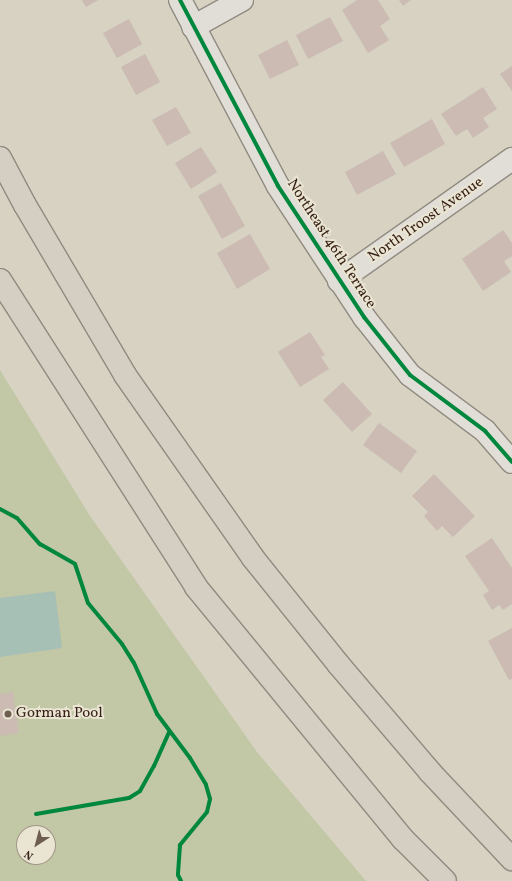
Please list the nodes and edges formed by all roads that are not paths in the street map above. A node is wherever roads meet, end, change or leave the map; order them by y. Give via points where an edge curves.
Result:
1 (180, 0) edge
2 (242, 0) edge
3 (193, 27) junction
4 (0, 158) edge
5 (512, 159) edge
6 (0, 280) edge
7 (339, 281) junction
8 (512, 462) edge
9 (512, 859) edge
10 (445, 881) edge

1 - 3 street, Northeast 46th Terrace
2 - 3 street
3 - 7 street, Northeast 46th Terrace via 278,186
4 - 9 highway via 125,375 253,558 430,772
5 - 7 street, North Troost Avenue
6 - 10 highway via 196,587 402,839
7 - 8 street, Northeast 46th Terrace via 410,375 485,431

